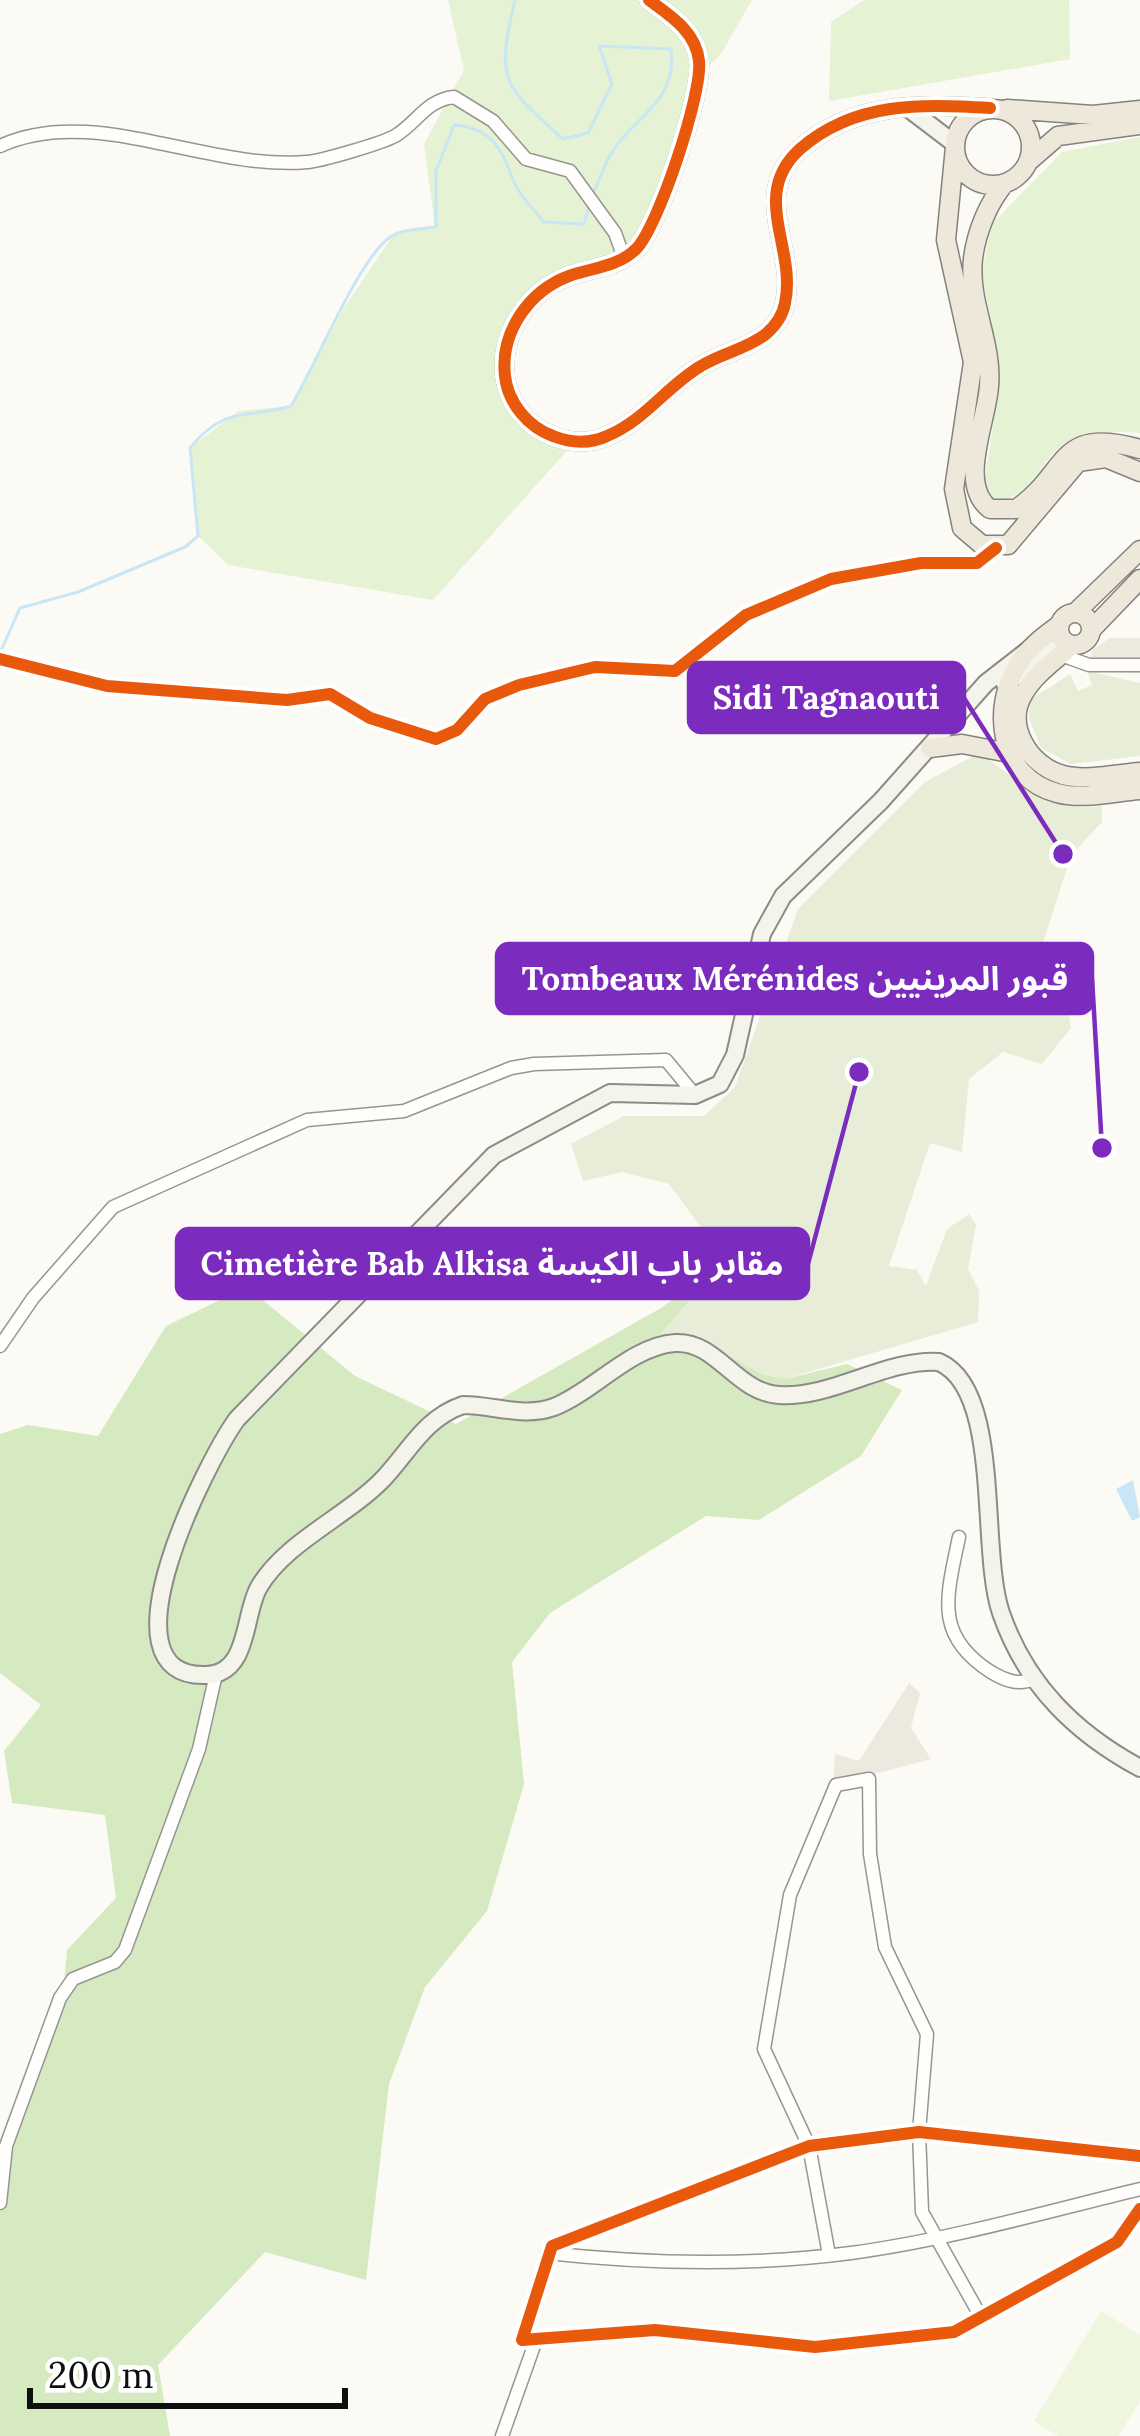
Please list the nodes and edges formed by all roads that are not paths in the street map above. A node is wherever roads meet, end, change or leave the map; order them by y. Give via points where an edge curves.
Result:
1 (649, 0) edge
2 (903, 106) junction
3 (994, 108) junction
4 (1140, 110) edge
5 (1140, 124) edge
6 (0, 146) edge
7 (955, 146) junction
8 (1028, 162) junction
9 (1005, 183) junction
10 (624, 258) junction
11 (1140, 449) edge
12 (1140, 472) edge
13 (996, 548) junction
14 (1140, 550) edge
15 (1140, 579) edge
16 (1076, 612) junction
17 (1092, 629) junction
18 (1064, 642) junction
19 (1028, 650) junction
20 (3, 659) edge
21 (1140, 665) edge
22 (1009, 682) junction
23 (972, 700) junction
24 (929, 748) junction
25 (1010, 753) junction
26 (1140, 772) edge
27 (1140, 790) edge
28 (695, 1095) junction
29 (0, 1346) edge
30 (959, 1537) dead end
31 (216, 1674) junction
32 (1036, 1678) junction
33 (1140, 1768) edge
34 (919, 2132) junction
35 (809, 2146) junction
36 (1140, 2156) edge
37 (1140, 2189) edge
38 (0, 2203) edge
39 (1140, 2209) edge
40 (934, 2237) junction
41 (547, 2253) junction
42 (829, 2255) junction
43 (981, 2318) junction
44 (536, 2340) junction
45 (502, 2436) edge

1 - 10 main road via 689,35 699,80 654,223
2 - 3 main road
2 - 7 main road
2 - 10 main road via 859,115 787,162 774,206 785,306 768,333 705,363 612,434 576,442 550,435 508,393 504,357 516,319 559,280
3 - 4 main road
3 - 7 main road via 967,118
3 - 8 main road via 1026,127
5 - 8 main road via 1058,136
6 - 10 street via 56,130 194,154 309,162 396,135 425,108 454,97 493,121 526,159 565,167 615,233
7 - 9 main road via 973,179
7 - 13 main road via 946,240 970,333 973,382 954,499 966,534
8 - 9 main road
9 - 11 main road via 973,256 990,361 977,496 995,511 1016,509 1073,448 1093,441
12 - 13 main road via 1106,458 1078,462 1020,536
13 - 20 street via 977,563 921,563 831,579 746,615 675,671 595,667 519,685 485,699 457,730 436,739 370,718 330,694 287,700 107,686
14 - 16 main road
15 - 17 main road
16 - 17 main road
16 - 18 main road
17 - 18 main road via 1087,640
18 - 19 main road
18 - 21 street via 1082,664
18 - 22 main road
18 - 26 main road via 1022,698 1017,723 1026,748 1063,775
19 - 22 main road
19 - 23 main road
22 - 23 main road
22 - 25 main road via 1001,721
23 - 24 main road
24 - 25 main road via 962,744
24 - 28 main road via 771,915 729,1073
25 - 27 main road via 1051,792
28 - 29 street via 666,1060 534,1064 404,1111 307,1120 113,1207
28 - 31 main road via 610,1093 494,1155 237,1419 206,1470 154,1625 165,1659 182,1671
30 - 32 street via 947,1612 961,1651 1001,1678
31 - 32 main road via 244,1641 261,1582 385,1478 446,1411 553,1407 675,1343 707,1353 746,1387 781,1396 926,1361 962,1377 977,1411 998,1604
31 - 38 street via 193,1768 125,1950 115,1963 73,1979 50,2021 6,2146
32 - 33 main road via 1078,1730
34 - 35 street
34 - 35 street via 927,2034 885,1947 870,1854 869,1779 836,1785 806,1851 790,1895 766,2035 764,2056
34 - 36 street
34 - 40 street via 922,2212
35 - 41 street
35 - 42 street
37 - 40 street
39 - 43 street via 1117,2242
40 - 42 street
40 - 43 street
41 - 42 street via 676,2261
41 - 44 street via 521,2333
43 - 44 street via 954,2332 831,2346 656,2330
44 - 45 street

